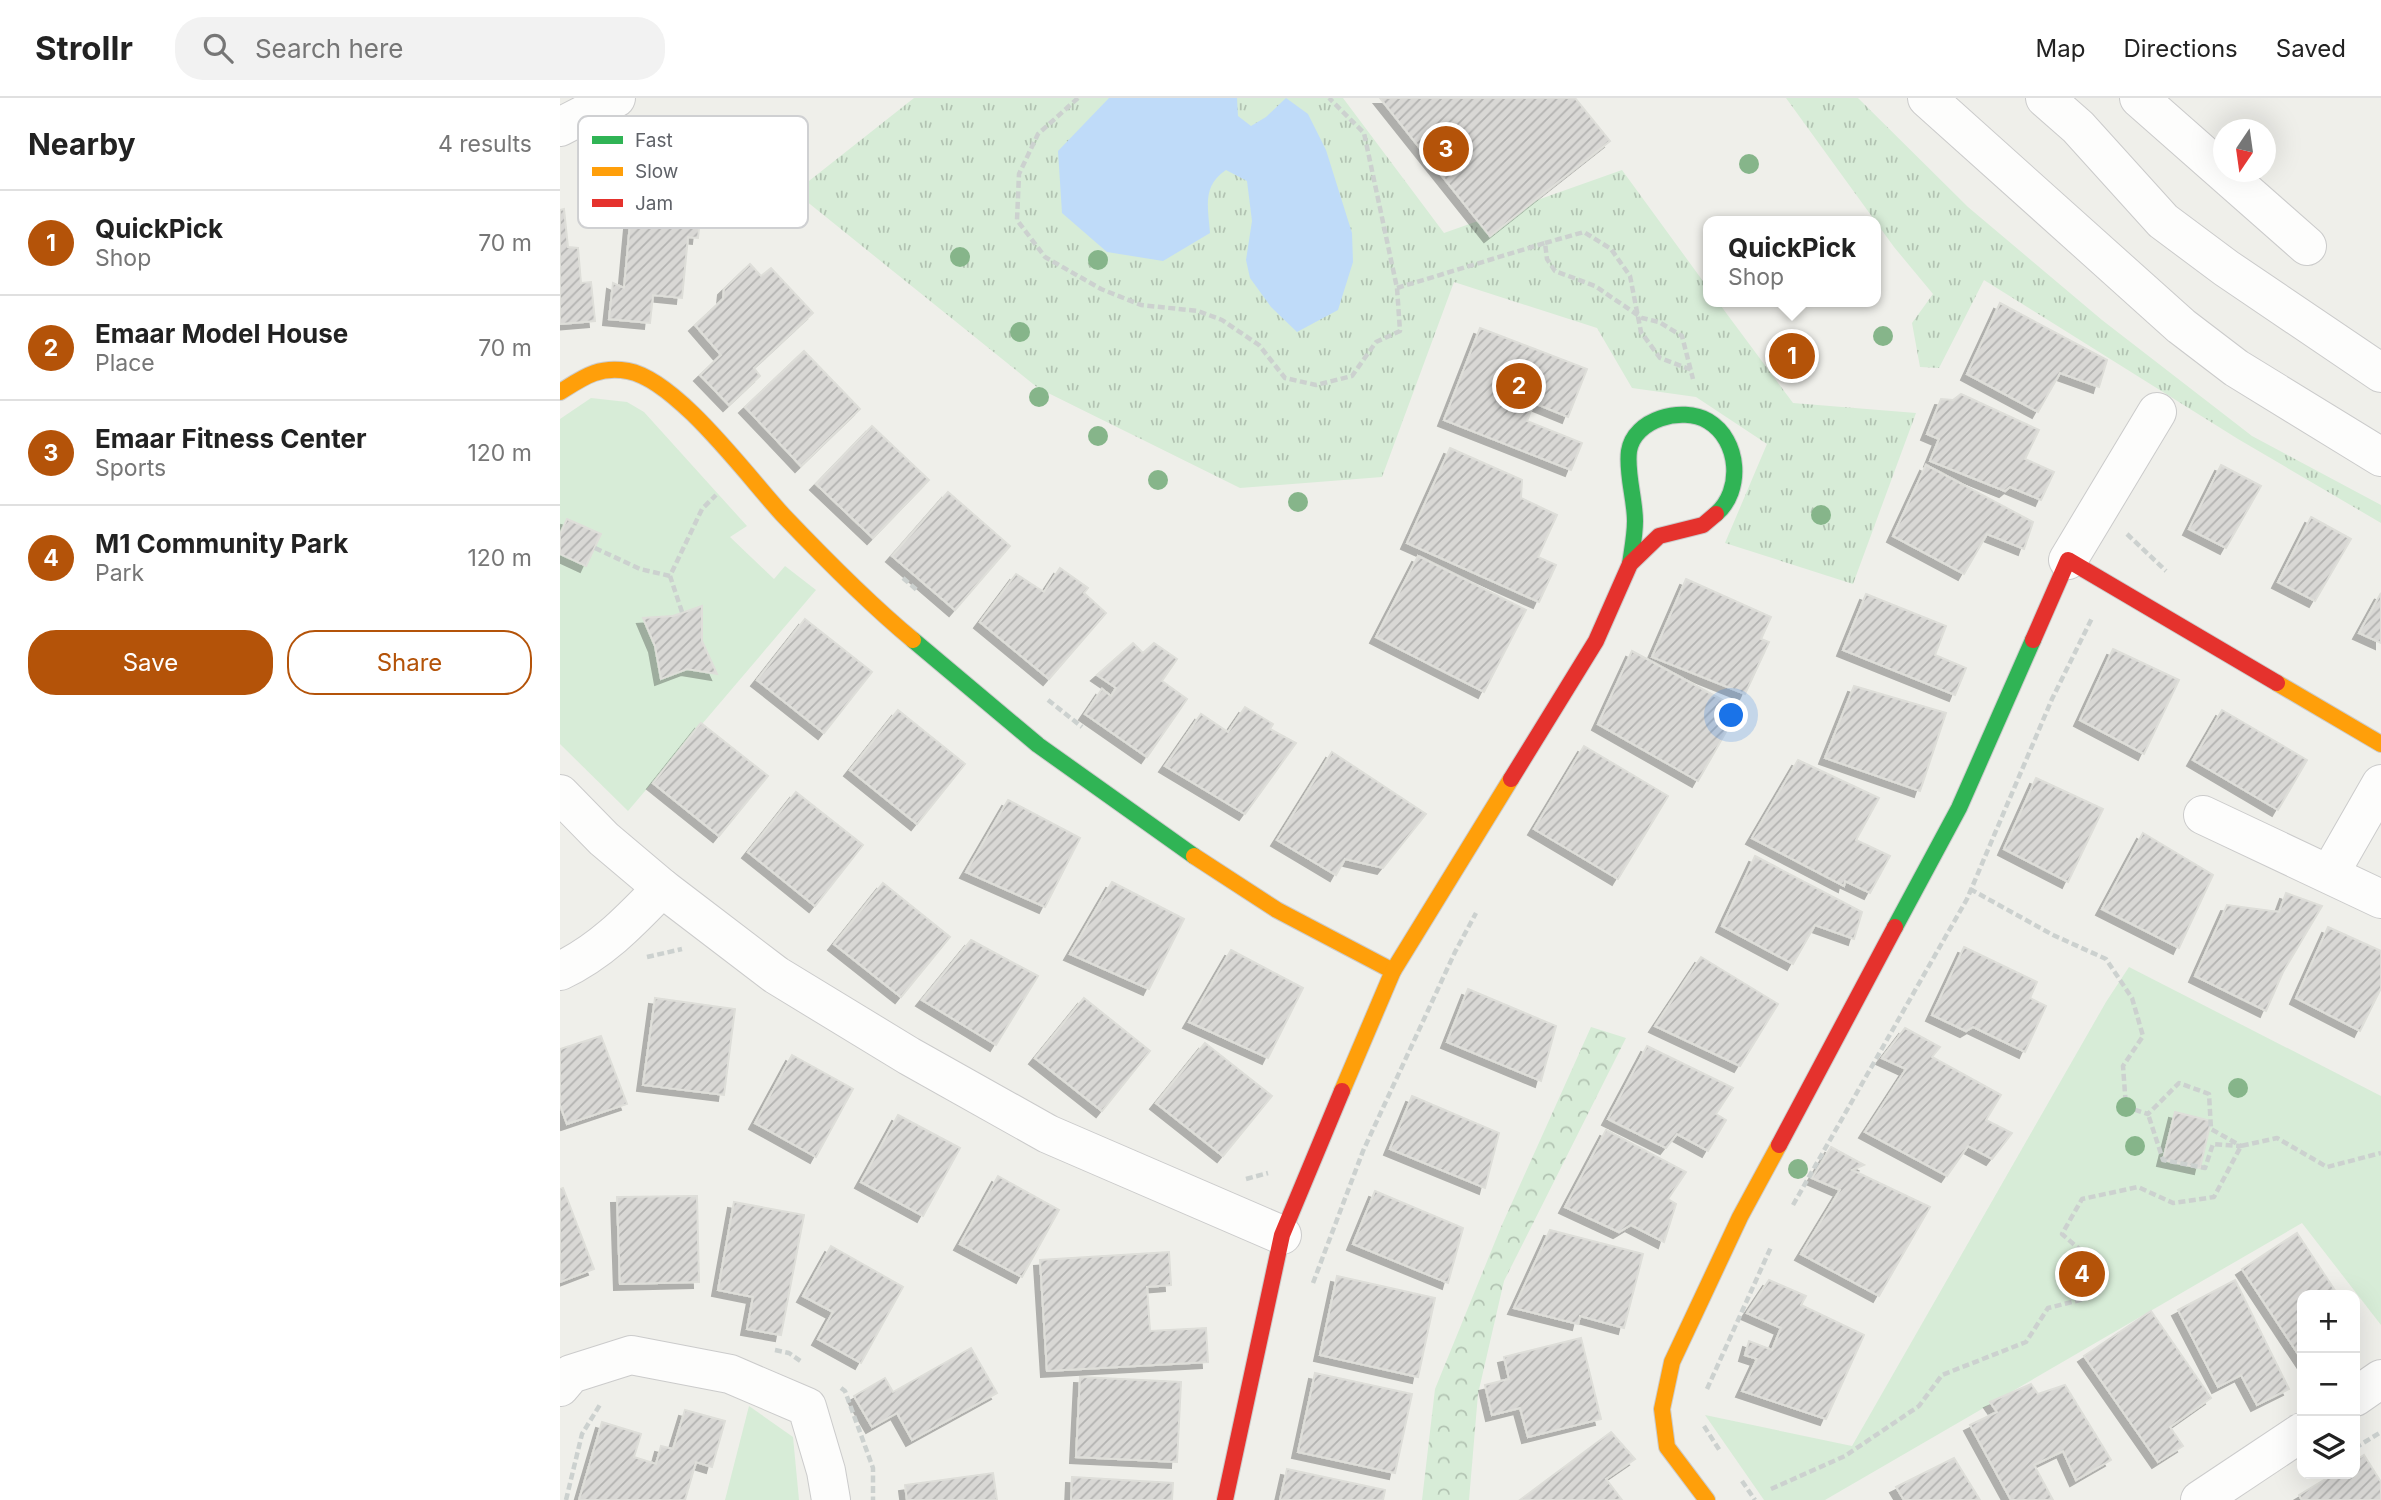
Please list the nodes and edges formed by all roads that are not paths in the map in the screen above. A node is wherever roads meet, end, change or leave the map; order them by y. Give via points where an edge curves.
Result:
1 (616, 98) edge
2 (1927, 98) edge
3 (2045, 98) edge
4 (2139, 98) edge
5 (581, 116) edge
6 (578, 118) edge
7 (560, 127) edge
8 (2306, 246) dead end
9 (2381, 373) edge
10 (560, 392) edge
11 (2157, 412) dead end
12 (2381, 457) edge
13 (2068, 560) junction
14 (1630, 564) junction
15 (2381, 744) edge
16 (2381, 784) edge
17 (560, 794) edge
18 (2203, 815) dead end
19 (2330, 873) junction
20 (662, 888) junction
21 (2381, 899) edge
22 (560, 971) edge
23 (1393, 971) junction
24 (1283, 1235) junction
25 (2381, 1379) edge
26 (560, 1387) edge
27 (2360, 1394) edge
28 (2297, 1435) edge
29 (831, 1500) edge
30 (1225, 1500) edge
31 (1707, 1500) edge
32 (2200, 1500) edge

1 - 5 street
2 - 12 street via 2181,326 2236,368
3 - 9 street via 2078,127 2163,221
4 - 8 street
6 - 7 street
10 - 23 street via 592,371 630,371 678,397 783,515 882,614 1038,745 1277,910
11 - 13 street
13 - 15 street
13 - 31 street via 1959,808 1740,1217 1672,1362 1661,1409 1667,1447
14 - 14 street via 1659,536 1703,525 1728,504 1735,473 1730,445 1708,421 1676,414 1645,425 1629,450 1635,522
14 - 23 street via 1596,641
16 - 19 street
17 - 20 street
18 - 19 street
19 - 21 street
20 - 22 street via 616,936 588,958
20 - 24 street via 776,975 1048,1134
23 - 24 street
24 - 30 street
25 - 27 street
26 - 29 street via 571,1374 631,1355 730,1374 807,1407
28 - 32 street

